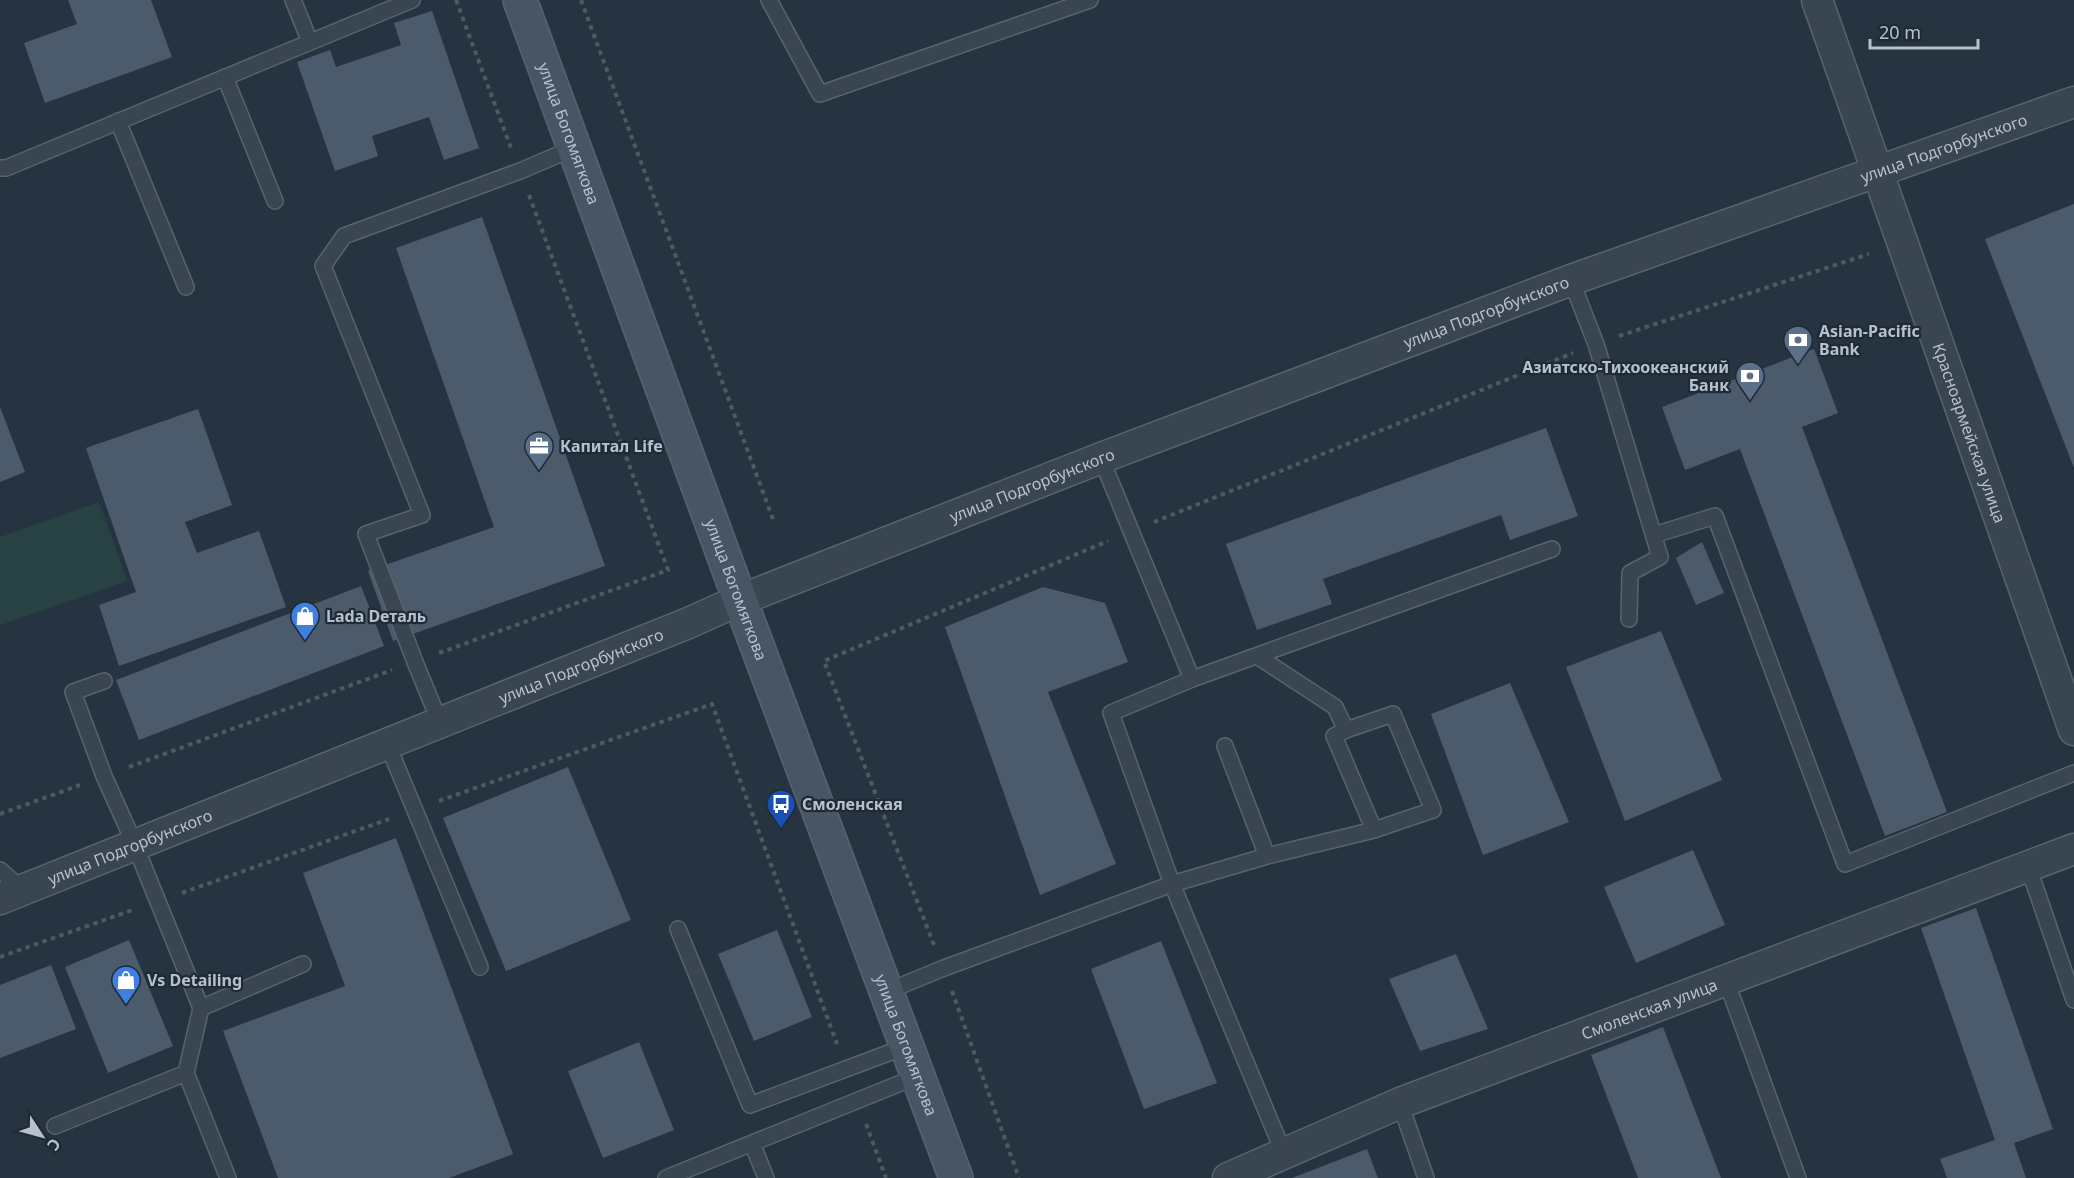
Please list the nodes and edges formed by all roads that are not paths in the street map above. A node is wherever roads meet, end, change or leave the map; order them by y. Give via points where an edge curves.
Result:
1 (293, 0) edge
2 (412, 0) edge
3 (520, 0) edge
4 (769, 0) edge
5 (1090, 0) edge
6 (1817, 0) edge
7 (310, 42) junction
8 (225, 77) junction
9 (2074, 102) edge
10 (118, 122) junction
11 (574, 148) junction
12 (0, 168) edge
13 (1879, 172) junction
14 (275, 201) dead end
15 (1571, 280) junction
16 (186, 287) dead end
17 (1101, 458) junction
18 (1654, 535) junction
19 (1552, 549) dead end
20 (740, 600) junction
21 (1629, 619) dead end
22 (1257, 656) junction
23 (1192, 679) junction
24 (104, 681) dead end
25 (440, 723) junction
26 (1346, 730) junction
27 (2074, 730) edge
28 (387, 743) junction
29 (1225, 746) dead end
30 (2074, 773) edge
31 (1374, 830) junction
32 (135, 845) junction
33 (2074, 849) edge
34 (1267, 856) junction
35 (2028, 866) junction
36 (0, 870) edge
37 (1172, 884) junction
38 (11, 894) edge
39 (678, 929) dead end
40 (303, 964) dead end
41 (480, 967) dead end
42 (1726, 980) junction
43 (888, 991) junction
44 (2074, 1000) edge
45 (201, 1008) junction
46 (913, 1061) junction
47 (186, 1072) junction
48 (1400, 1103) junction
49 (55, 1126) dead end
50 (752, 1143) junction
51 (1284, 1154) junction
52 (228, 1178) edge
53 (666, 1178) edge
54 (766, 1178) edge
55 (956, 1178) edge
56 (1228, 1178) edge
57 (1426, 1178) edge
58 (1798, 1178) edge

1 - 7 lane
2 - 7 lane
3 - 11 main road, улица Богомягкова
4 - 5 lane via 820,94
6 - 13 street, Красноармейская улица
7 - 8 lane
8 - 10 lane
8 - 14 lane
9 - 13 street, улица Подгорбунского
10 - 12 lane
10 - 16 lane
11 - 20 main road, улица Богомягкова
11 - 25 lane via 344,236 323,266 422,515 366,534
13 - 15 street, улица Подгорбунского
13 - 27 street, Красноармейская улица
15 - 17 street, улица Подгорбунского
15 - 18 lane via 1596,344
17 - 20 street, улица Подгорбунского
17 - 23 lane
18 - 21 lane via 1660,557 1630,573
18 - 30 lane via 1715,516 1845,864
19 - 22 lane
20 - 25 street, улица Подгорбунского
20 - 43 main road, улица Богомягкова
22 - 23 lane
22 - 26 lane via 1335,707
23 - 37 lane via 1111,713
24 - 32 lane via 72,692
25 - 28 street, улица Подгорбунского
26 - 31 lane via 1334,736
26 - 31 lane via 1393,714 1433,810
28 - 32 street, улица Подгорбунского
28 - 41 lane
29 - 34 lane
31 - 34 lane
32 - 38 street, улица Подгорбунского
32 - 45 lane
33 - 35 street, Смоленская улица
34 - 37 lane
35 - 42 street, Смоленская улица
35 - 44 lane
36 - 38 lane
37 - 43 lane
37 - 51 lane
39 - 46 lane via 750,1106 845,1068
40 - 45 lane
42 - 48 street, Смоленская улица
42 - 58 lane
43 - 46 main road, улица Богомягкова
45 - 47 lane
46 - 50 lane via 857,1100
46 - 55 main road, улица Богомягкова
47 - 49 lane
47 - 52 lane
48 - 51 street, Смоленская улица
48 - 57 lane
50 - 53 lane
50 - 54 lane
51 - 56 street, Смоленская улица

